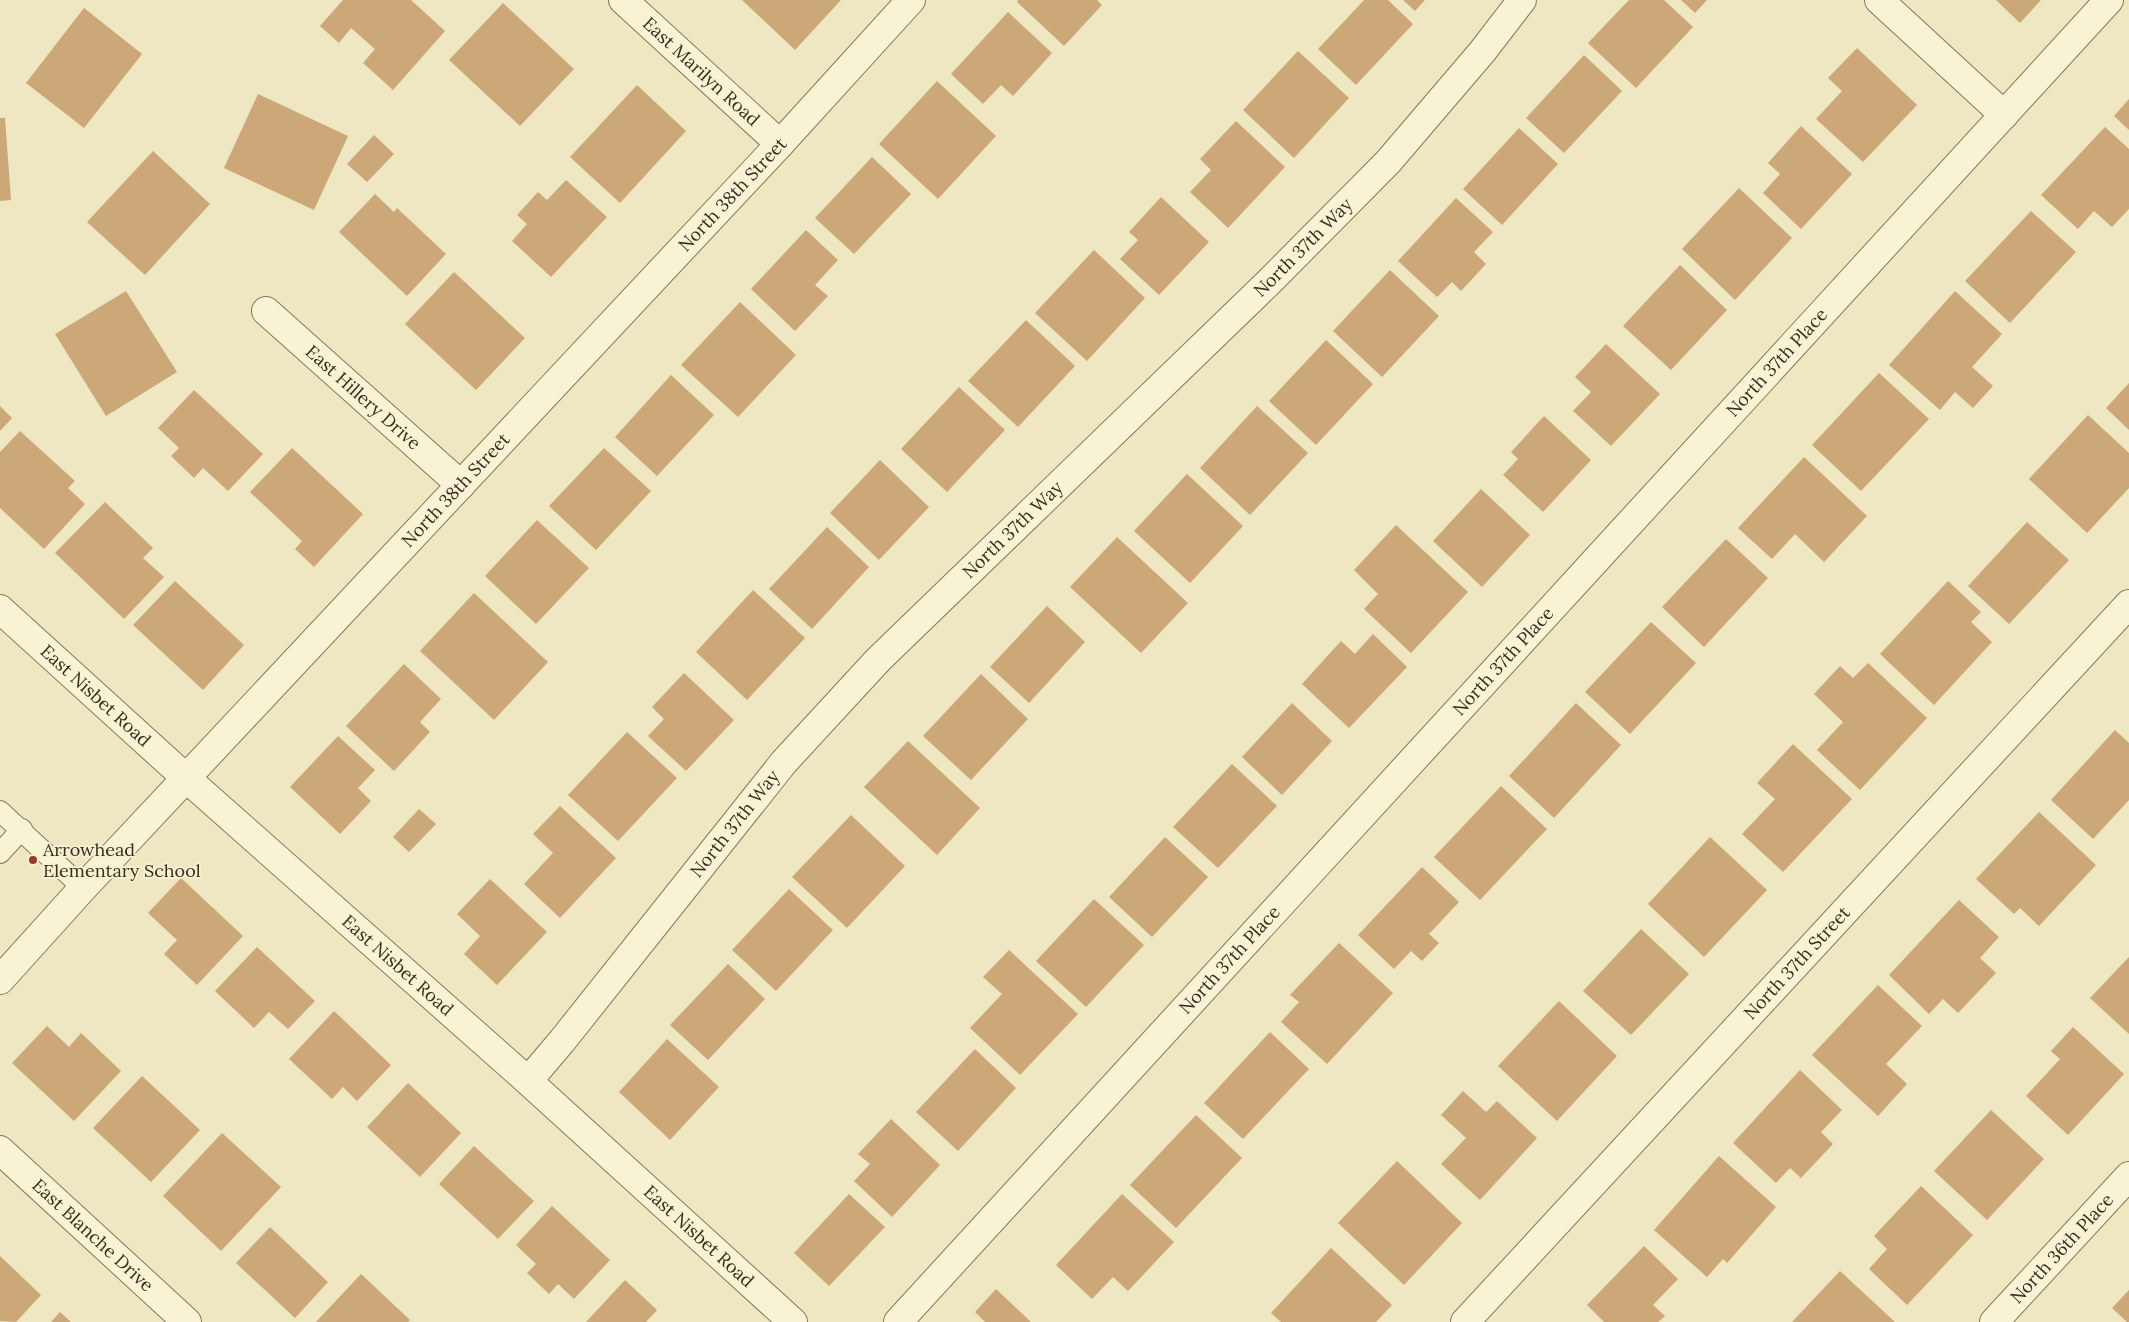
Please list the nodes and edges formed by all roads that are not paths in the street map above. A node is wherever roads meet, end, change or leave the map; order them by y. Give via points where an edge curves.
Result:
1 (622, 0) edge
2 (911, 0) edge
3 (1522, 0) edge
4 (1879, 0) edge
5 (2109, 0) edge
6 (2004, 115) junction
7 (780, 144) junction
8 (266, 310) dead end
9 (461, 485) junction
10 (2129, 604) edge
11 (0, 609) edge
12 (186, 778) junction
13 (0, 811) edge
14 (22, 829) junction
15 (0, 853) edge
16 (83, 888) junction
17 (0, 980) edge
18 (528, 1081) junction
19 (0, 1150) edge
20 (2129, 1176) edge
21 (187, 1322) edge
22 (793, 1322) edge
23 (898, 1322) edge
24 (1466, 1322) edge
25 (1994, 1322) edge

1 - 7 street, East Marilyn Road
2 - 7 street, North 38th Street
3 - 18 street, North 37th Way via 1388,162 1270,281 878,660 784,762
4 - 6 street
5 - 6 street, North 37th Place
6 - 23 street, North 37th Place
7 - 9 street, North 38th Street
8 - 9 street, East Hillery Drive
9 - 12 street, North 38th Street
10 - 24 street, North 37th Street
11 - 12 street, East Nisbet Road
12 - 16 street, North 38th Street
12 - 18 street, East Nisbet Road
13 - 14 lane
14 - 15 lane
14 - 16 lane
16 - 17 street, North 38th Street
18 - 22 street, East Nisbet Road
19 - 21 street, East Blanche Drive
20 - 25 street, North 36th Place

